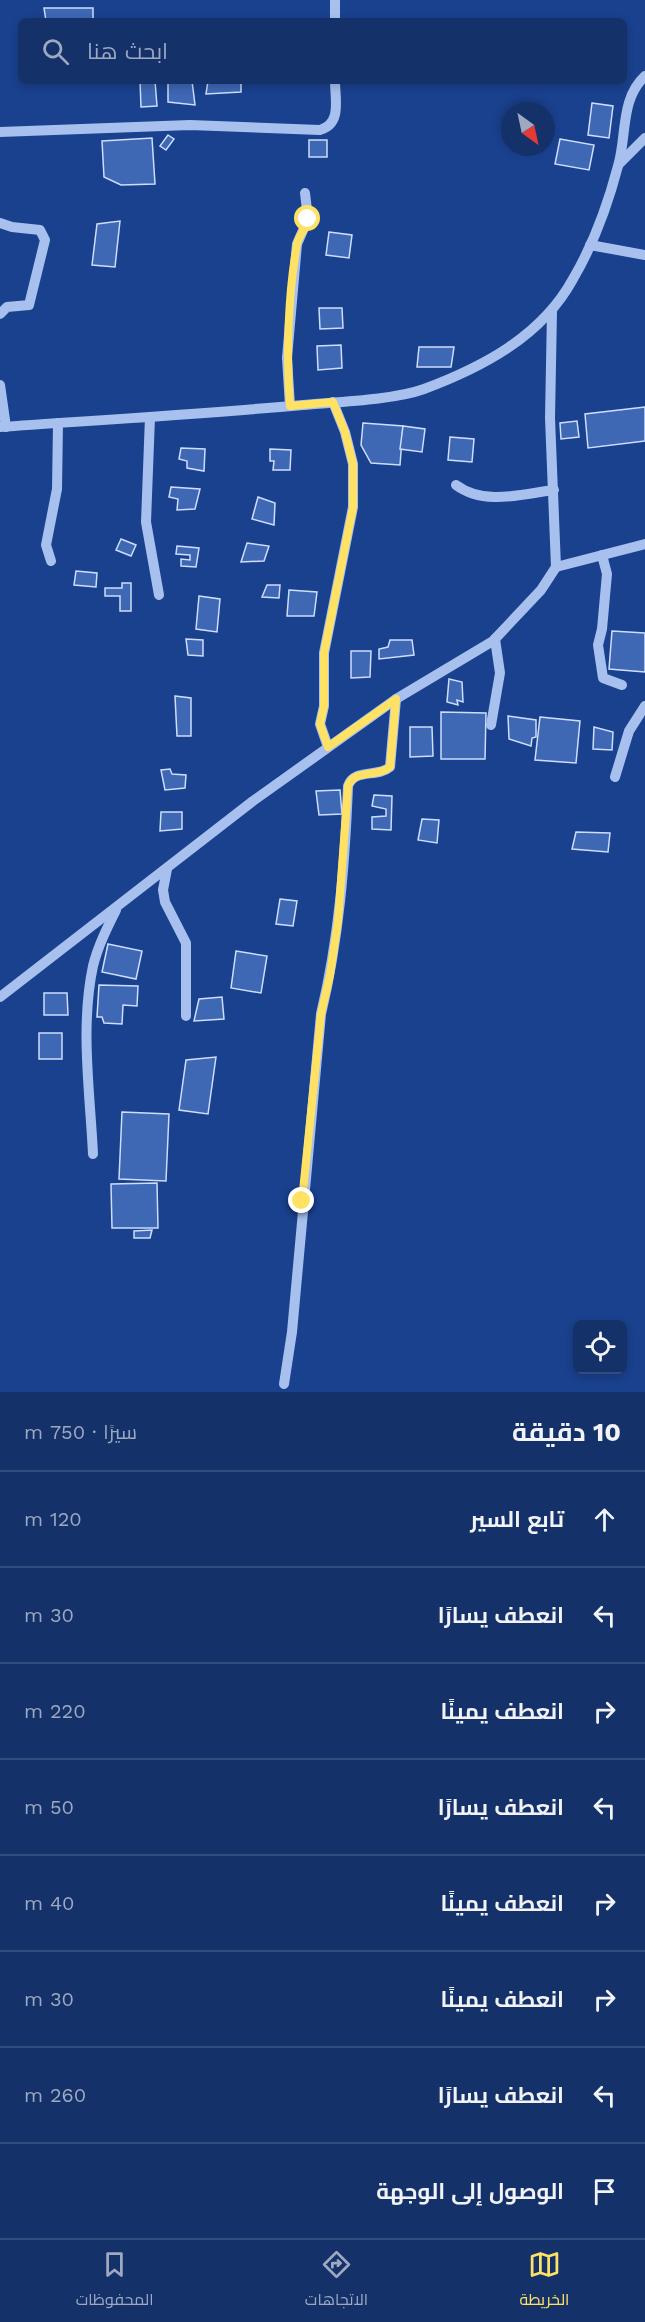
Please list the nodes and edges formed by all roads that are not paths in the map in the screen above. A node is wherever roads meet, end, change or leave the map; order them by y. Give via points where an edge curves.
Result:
1 (335, 0) edge
2 (335, 18) edge
3 (645, 76) edge
4 (335, 84) edge
5 (0, 132) edge
6 (645, 138) edge
7 (619, 164) junction
8 (305, 192) dead end
9 (0, 224) edge
10 (590, 245) junction
11 (645, 255) edge
12 (552, 311) junction
13 (0, 313) edge
14 (0, 385) edge
15 (333, 402) junction
16 (290, 406) junction
17 (150, 417) junction
18 (58, 423) junction
19 (3, 427) edge
20 (456, 485) dead end
21 (554, 490) junction
22 (645, 544) edge
23 (602, 555) junction
24 (51, 561) dead end
25 (556, 567) junction
26 (159, 596) dead end
27 (495, 639) junction
28 (622, 685) dead end
29 (396, 699) junction
30 (645, 706) edge
31 (491, 725) dead end
32 (328, 747) junction
33 (615, 777) dead end
34 (167, 868) junction
35 (118, 908) junction
36 (0, 997) edge
37 (186, 1016) dead end
38 (93, 1154) dead end
39 (284, 1384) dead end

1 - 2 street
3 - 7 street via 629,105
4 - 5 street via 336,116 330,126 320,130 190,125
6 - 7 street
7 - 10 street
8 - 16 street via 308,219 297,244 287,358
9 - 13 street via 40,230 45,240 29,305 7,307
10 - 11 street
10 - 12 street
12 - 15 street via 517,344 422,390
12 - 21 street via 549,418
14 - 19 street
15 - 16 street
15 - 32 street via 353,464 353,507 324,653 320,724
16 - 17 street
17 - 18 street
17 - 26 street via 146,522
18 - 19 street
18 - 24 street via 58,471 46,545
20 - 21 street via 481,498
21 - 25 street
22 - 23 street
23 - 25 street
23 - 28 street via 607,574 598,645 603,678
25 - 27 street via 525,609
27 - 29 street
27 - 31 street via 500,673
29 - 32 street
29 - 39 street via 390,767 384,772 357,775 348,786 338,921 321,1014
30 - 33 street via 629,731
32 - 34 street
34 - 35 street
34 - 37 street via 165,902 186,943
35 - 36 street
35 - 38 street via 93,966 88,1008

